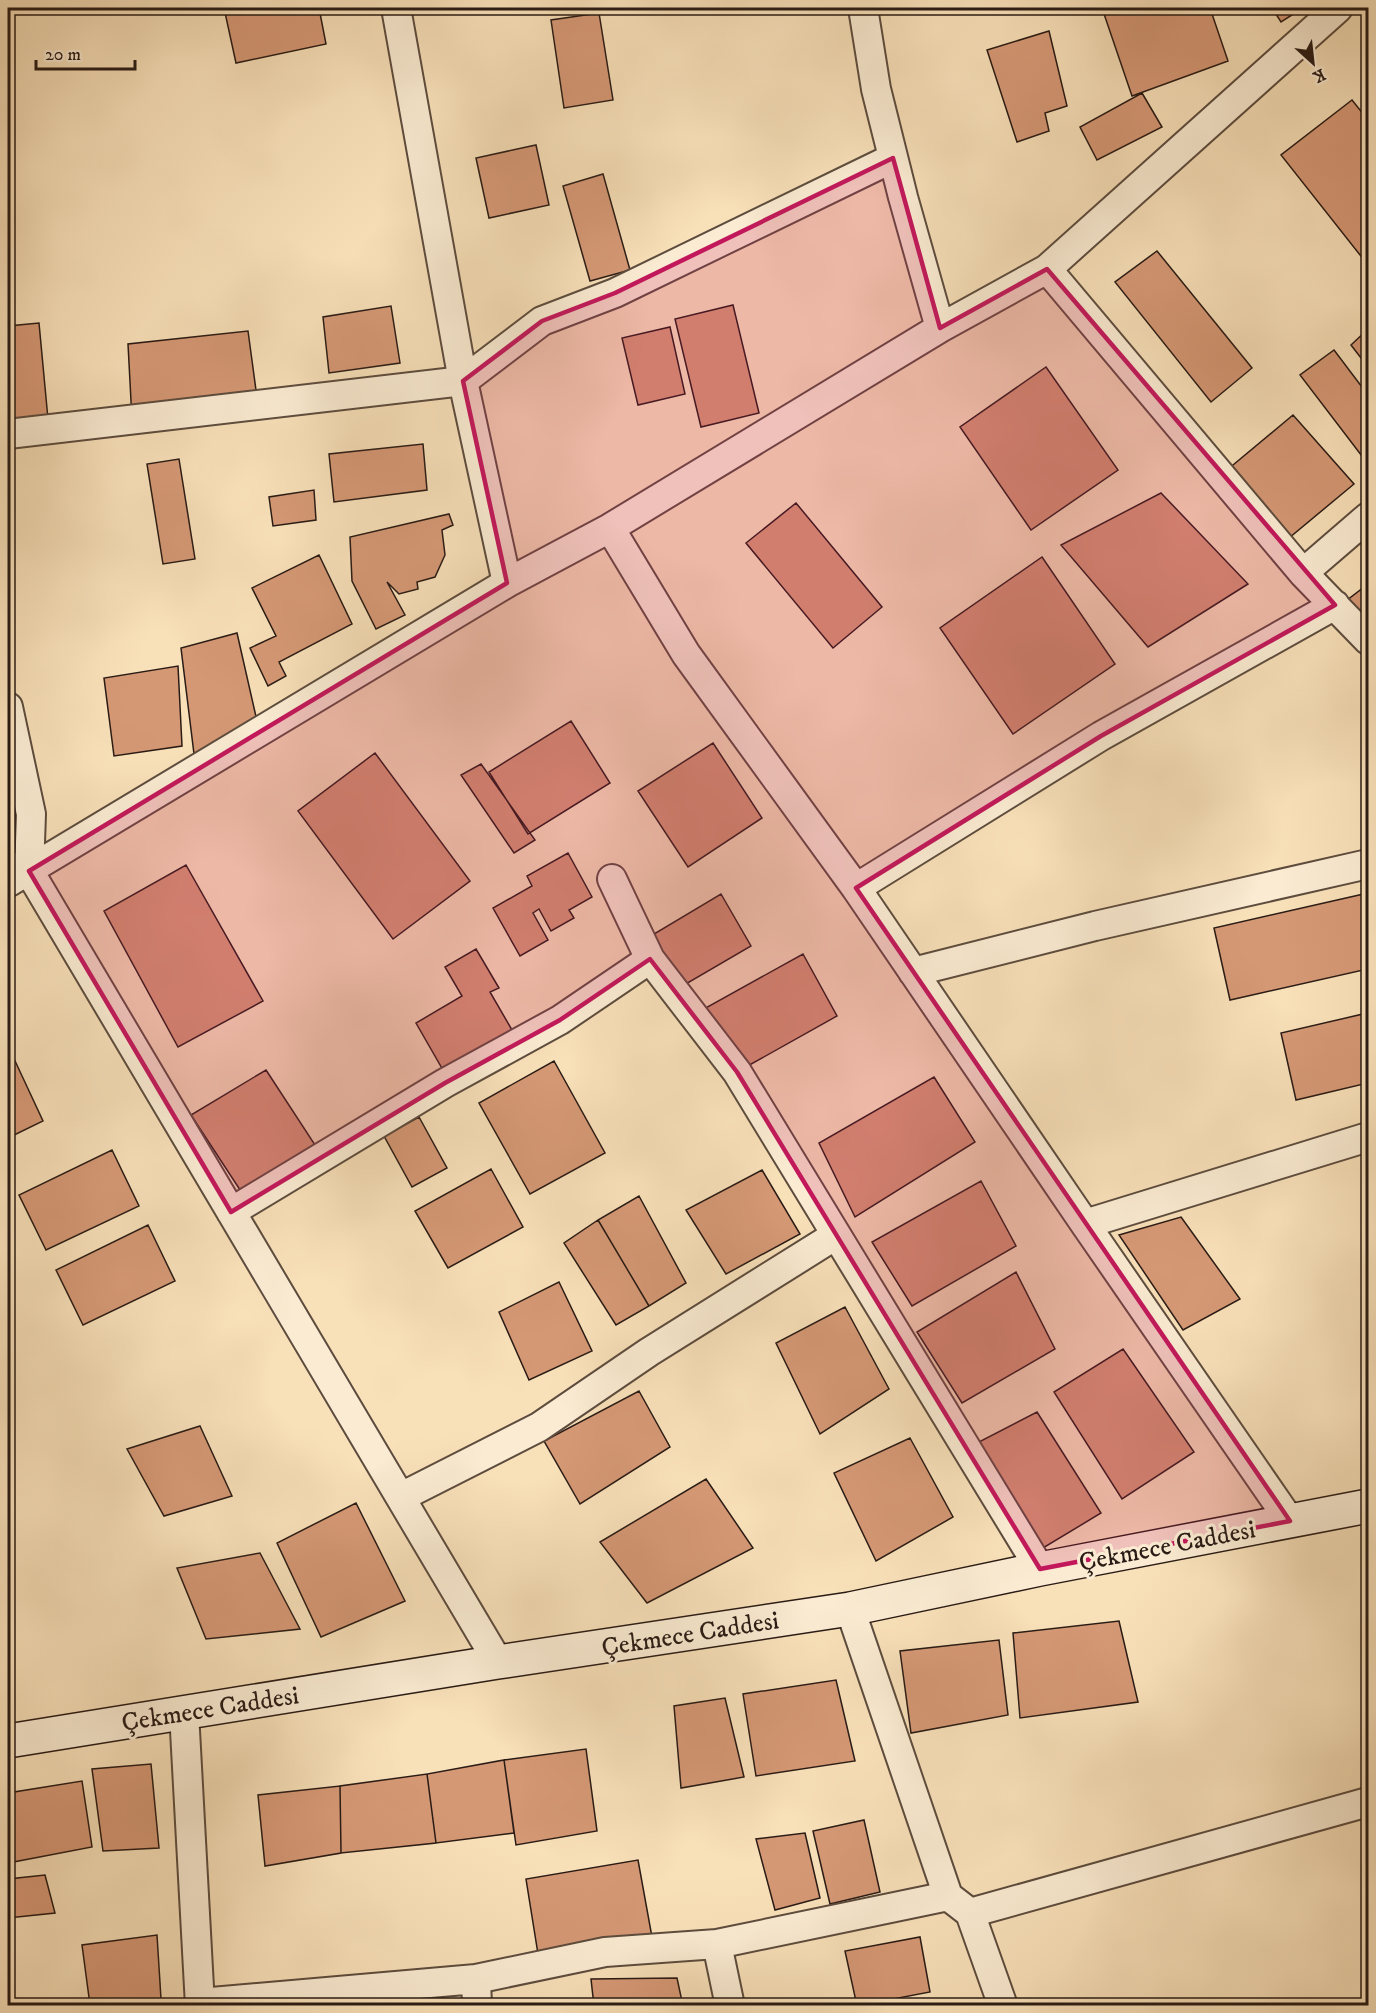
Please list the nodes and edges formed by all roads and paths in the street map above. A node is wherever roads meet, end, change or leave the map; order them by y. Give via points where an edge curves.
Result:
1 (396, 8) edge
2 (863, 8) edge
3 (1338, 8) edge
4 (893, 158) junction
5 (1047, 269) junction
6 (940, 328) junction
7 (463, 381) junction
8 (8, 434) edge
9 (1368, 517) edge
10 (610, 528) junction
11 (1303, 573) junction
12 (507, 583) junction
13 (1335, 605) junction
14 (1368, 640) edge
15 (8, 706) edge
16 (1368, 864) edge
17 (14, 875) edge
18 (612, 879) dead end
19 (856, 888) junction
20 (650, 960) junction
21 (913, 972) junction
22 (1368, 1137) edge
23 (231, 1212) junction
24 (1085, 1224) junction
25 (836, 1234) junction
26 (401, 1497) junction
27 (1368, 1506) edge
28 (1290, 1521) junction
29 (1040, 1569) junction
30 (850, 1609) junction
31 (498, 1662) junction
32 (184, 1712) junction
33 (8, 1741) edge
34 (1368, 1802) edge
35 (959, 1905) junction
36 (717, 1944) junction
37 (476, 1992) edge
38 (200, 2004) edge
39 (730, 2006) edge
40 (1003, 2006) edge

1 - 7 street
2 - 4 street via 876,89
3 - 5 street
4 - 6 street
4 - 7 street via 615,292 542,321
5 - 6 street
5 - 11 street
6 - 10 street
7 - 8 street
7 - 12 street
9 - 11 street
10 - 12 street
10 - 19 street via 686,654
11 - 13 street
12 - 17 street
13 - 14 street
13 - 19 street via 1101,736
15 - 17 street via 32,814
16 - 21 street
17 - 23 street
18 - 20 street
19 - 21 street
20 - 23 street via 560,1020 445,1083
20 - 25 street via 737,1072
21 - 24 street
22 - 24 street
23 - 26 street
24 - 28 street
25 - 26 street via 539,1427
25 - 29 street
26 - 31 street
27 - 28 main road, Çekmece Caddesi
28 - 29 main road, Çekmece Caddesi
29 - 30 main road, Çekmece Caddesi
30 - 31 main road, Çekmece Caddesi
30 - 35 street
31 - 32 main road, Çekmece Caddesi
32 - 33 main road, Çekmece Caddesi
32 - 38 street
34 - 35 street
35 - 36 street
35 - 40 street
36 - 37 street via 605,1952
36 - 39 street
37 - 38 street

